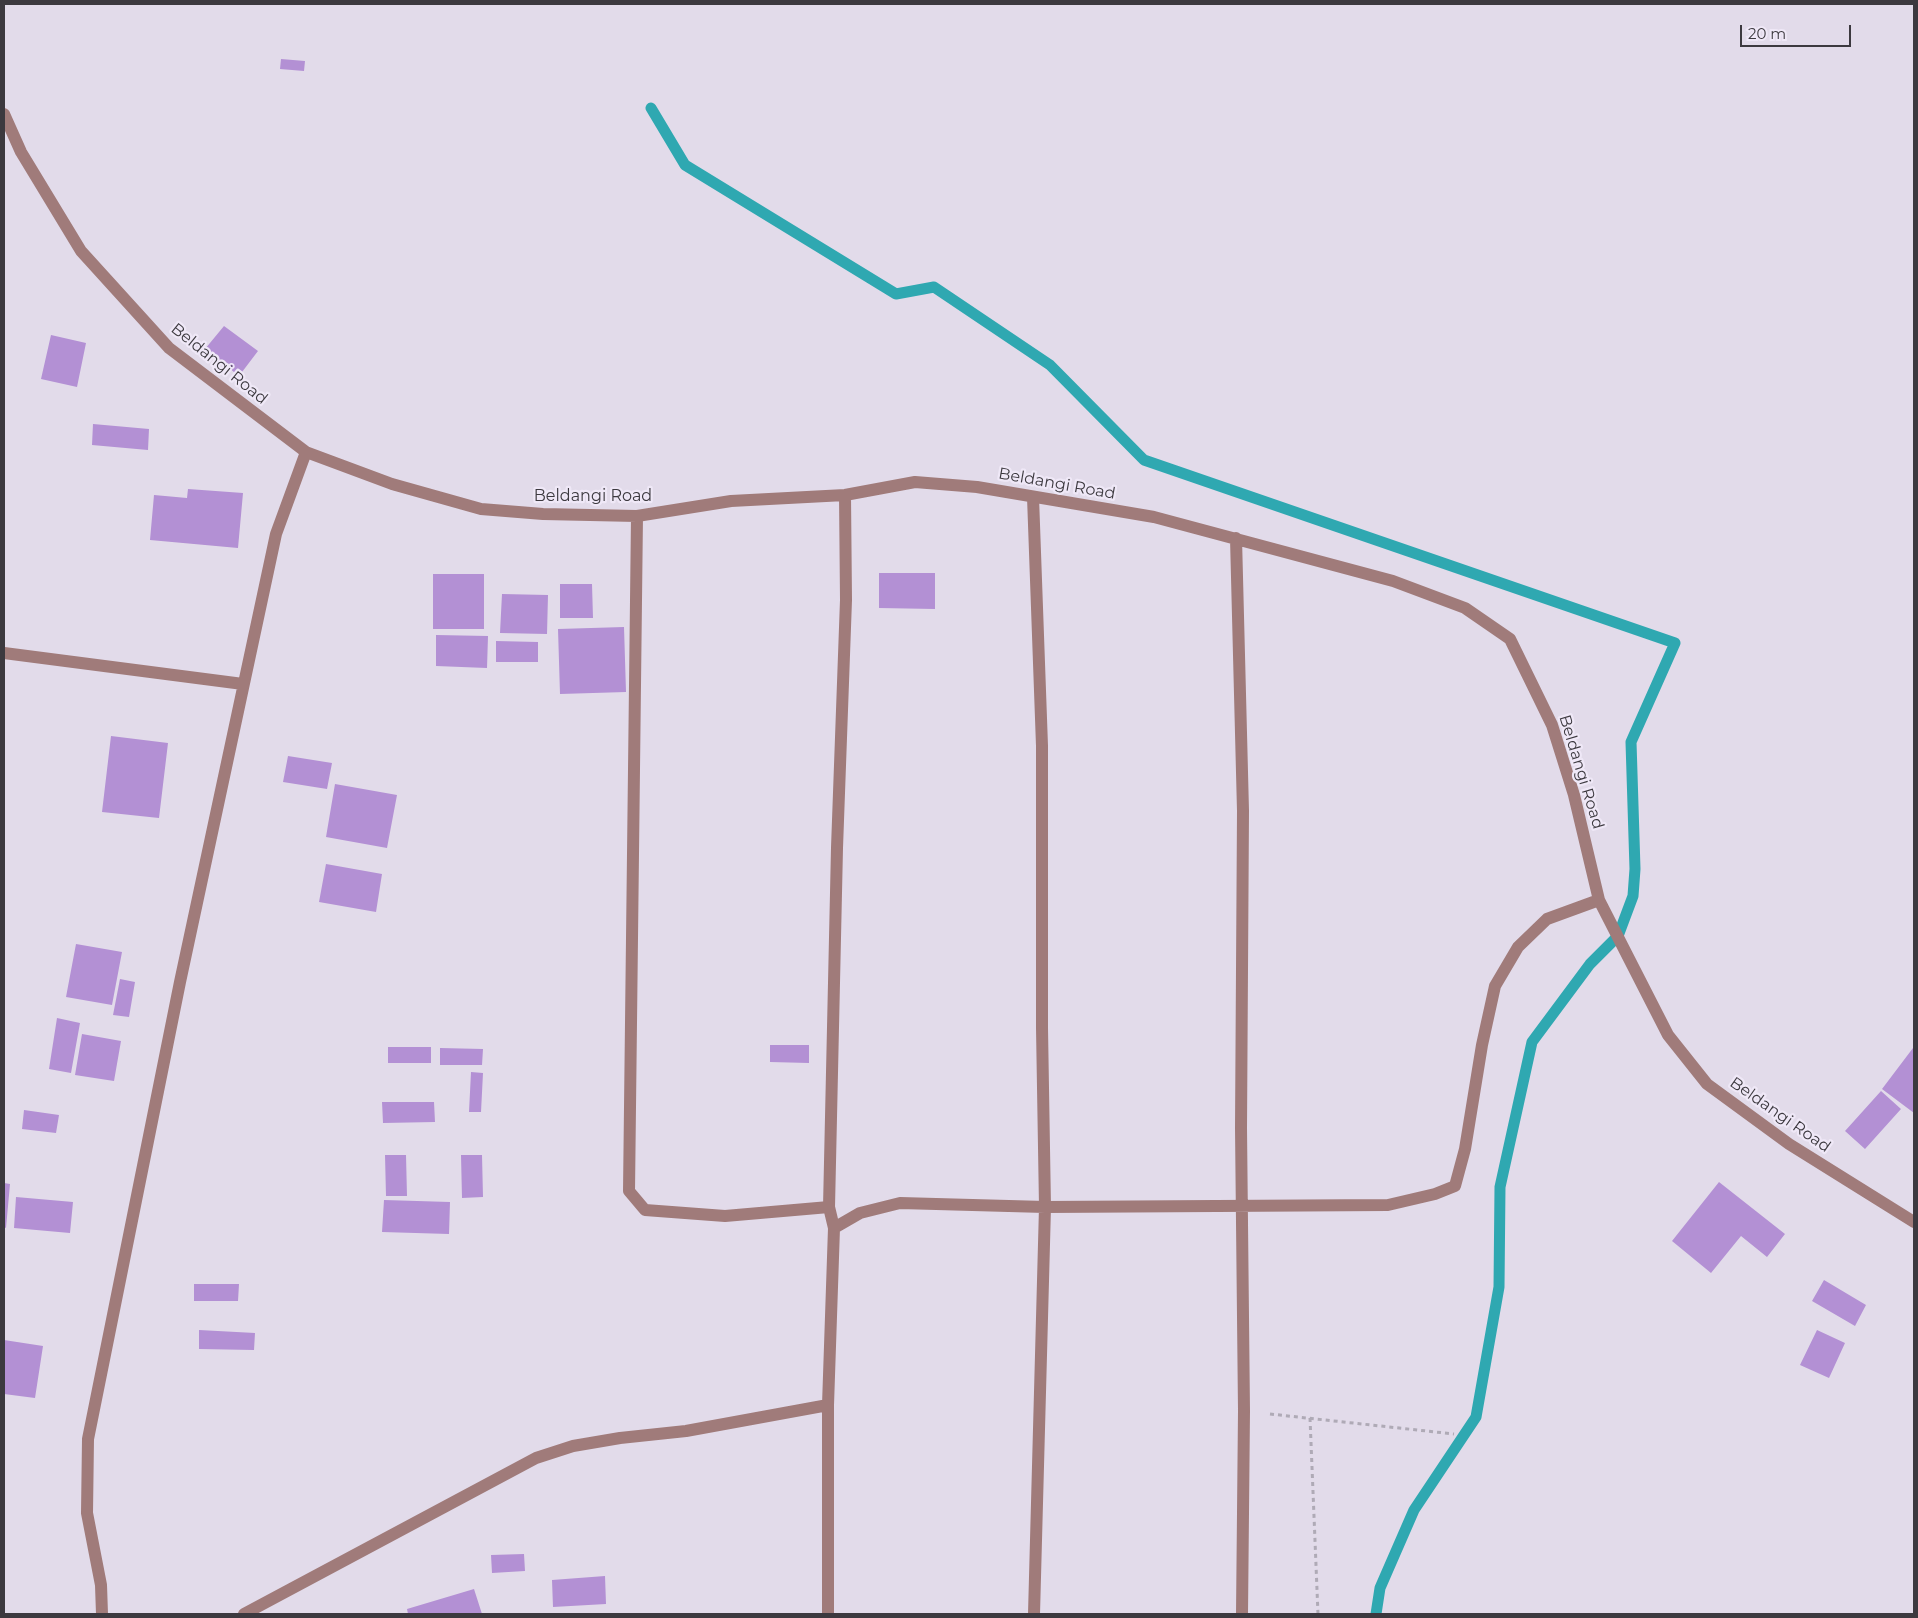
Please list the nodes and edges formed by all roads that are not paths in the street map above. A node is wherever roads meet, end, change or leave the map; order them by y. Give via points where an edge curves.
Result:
1 (4, 114) edge
2 (306, 452) junction
3 (845, 495) junction
4 (1034, 497) junction
5 (638, 516) junction
6 (1236, 538) junction
7 (4, 653) edge
8 (243, 684) junction
9 (1599, 900) junction
10 (1241, 1205) junction
11 (829, 1207) junction
12 (1044, 1207) junction
13 (1914, 1222) edge
14 (834, 1228) junction
15 (828, 1405) junction
16 (102, 1614) edge
17 (244, 1614) edge
18 (828, 1614) edge
19 (1034, 1614) edge
20 (1242, 1614) edge

1 - 2 street, Beldangi Road via 21,152 81,251 170,348
2 - 5 street, Beldangi Road via 392,484 481,509
2 - 8 street via 276,534
3 - 4 street, Beldangi Road via 915,482 977,487
3 - 5 street, Beldangi Road via 731,501
3 - 11 street via 846,600
4 - 6 street, Beldangi Road via 1154,517
4 - 12 street via 1042,746
5 - 11 street via 629,1191 645,1210 725,1216
6 - 9 street, Beldangi Road via 1393,581 1465,608 1510,639 1552,725 1574,795
6 - 10 street via 1243,812
7 - 8 street
8 - 16 street via 88,1439 87,1514 101,1585
9 - 10 street via 1547,920 1518,947 1495,986 1456,1186 1388,1205
9 - 13 street, Beldangi Road via 1668,1035 1707,1084 1789,1144
10 - 12 street
10 - 20 street
11 - 14 street
12 - 14 street via 900,1203 860,1213
12 - 19 street
14 - 15 street
15 - 17 street via 686,1431 573,1446 536,1458
15 - 18 street

